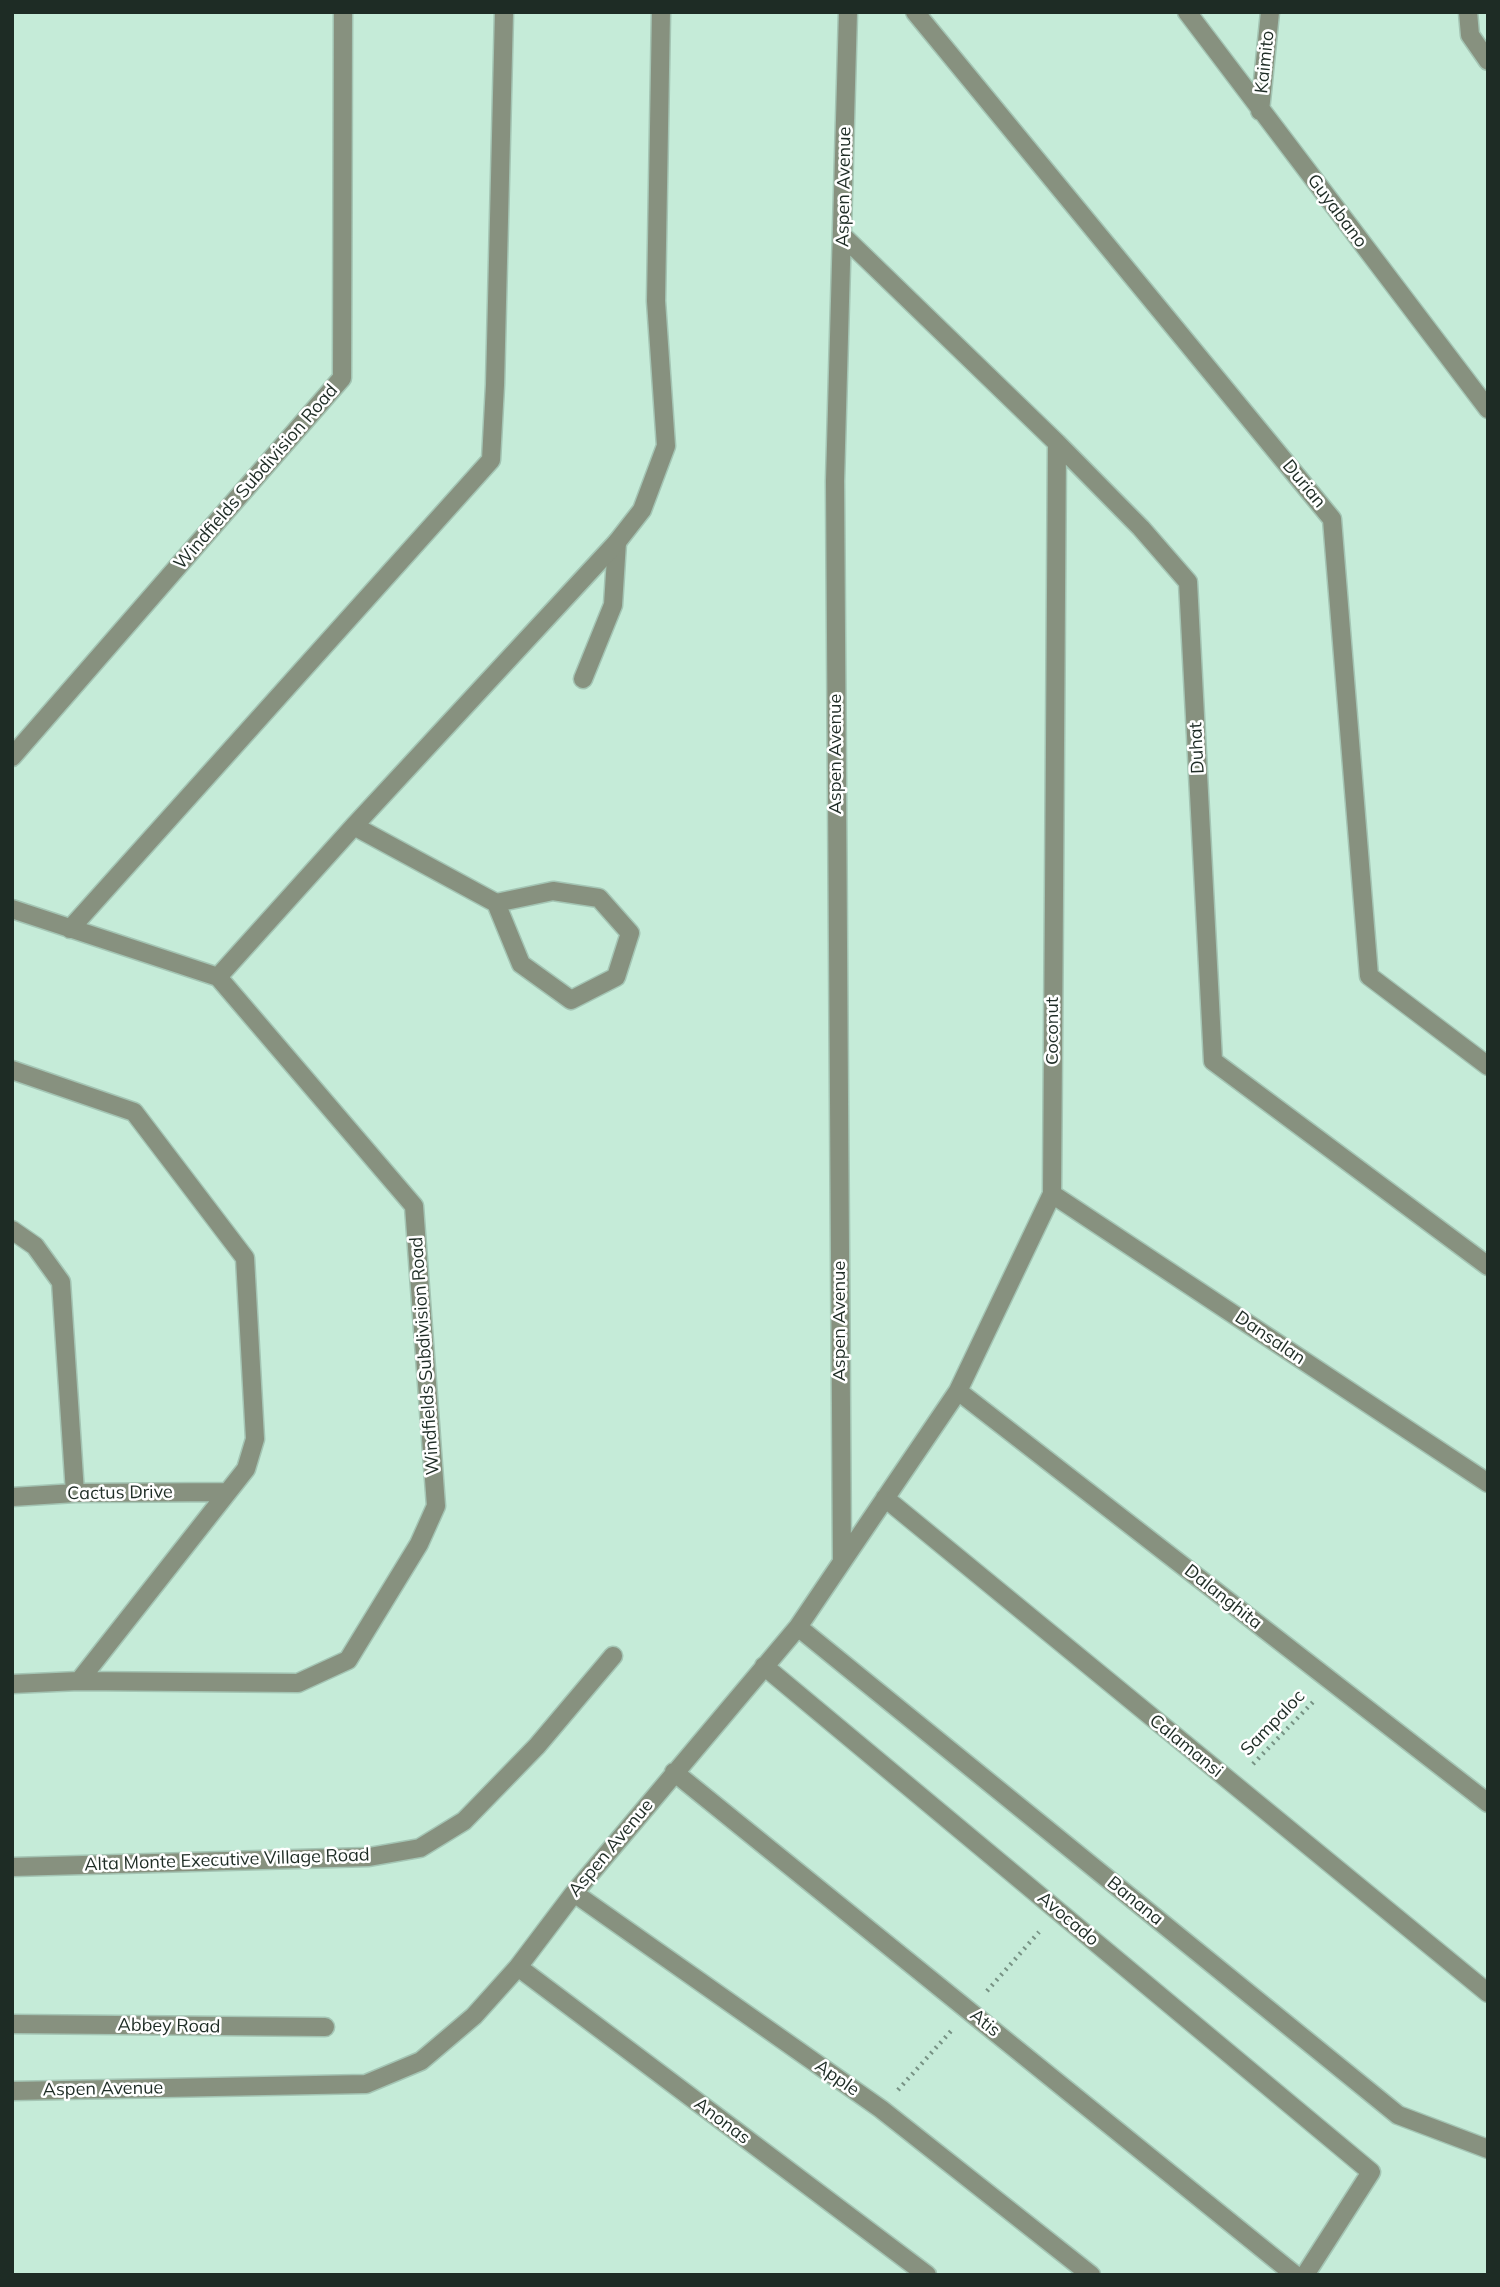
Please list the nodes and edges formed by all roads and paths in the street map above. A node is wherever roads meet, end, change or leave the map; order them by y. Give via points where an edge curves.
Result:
1 (343, 12) edge
2 (504, 12) edge
3 (661, 12) edge
4 (848, 12) edge
5 (915, 12) edge
6 (1187, 12) edge
7 (1270, 12) edge
8 (1468, 12) edge
9 (1488, 61) edge
10 (1260, 111) junction
11 (843, 236) junction
12 (1488, 409) edge
13 (1057, 443) junction
14 (617, 542) junction
15 (583, 679) dead end
16 (12, 757) edge
17 (354, 826) junction
18 (496, 903) junction
19 (12, 909) edge
20 (70, 929) junction
21 (218, 977) junction
22 (1488, 1066) edge
23 (12, 1070) edge
24 (1052, 1194) junction
25 (12, 1230) edge
26 (1488, 1266) edge
27 (958, 1391) junction
28 (1488, 1483) edge
29 (228, 1492) junction
30 (75, 1493) junction
31 (12, 1497) edge
32 (885, 1498) junction
33 (842, 1562) junction
34 (798, 1627) junction
35 (613, 1656) dead end
36 (764, 1666) junction
37 (79, 1681) junction
38 (1332, 1682) junction
39 (12, 1684) edge
40 (674, 1772) junction
41 (1233, 1784) junction
42 (1488, 1803) edge
43 (12, 1867) edge
44 (574, 1893) junction
45 (518, 1967) junction
46 (1488, 1993) edge
47 (12, 2024) edge
48 (325, 2027) dead end
49 (12, 2091) edge
50 (1488, 2149) edge
51 (927, 2275) edge
52 (1091, 2275) edge
53 (1295, 2275) edge
54 (1305, 2275) edge

1 - 16 street, Windfields Subdivision Road via 342,378
2 - 20 street via 491,460
3 - 14 street via 656,301 666,446 642,510
4 - 11 street, Aspen Avenue
5 - 22 street, Durian via 1332,519 1369,976
6 - 10 street, Guyabano
7 - 10 street, Kaimito
8 - 9 street via 1469,35
10 - 12 street, Guyabano
11 - 13 street, Duhat
11 - 33 street, Aspen Avenue via 835,481
13 - 24 street, Coconut
13 - 26 street, Duhat via 1188,582 1213,1060
14 - 15 street via 613,605
14 - 17 street
17 - 18 street
17 - 21 street
18 - 18 street via 553,891 599,898 630,933 616,977 570,1000 521,964
19 - 20 street
20 - 21 street
21 - 37 street, Windfields Subdivision Road via 414,1206 436,1506 419,1544 348,1660 298,1683
23 - 29 street via 134,1112 245,1258 255,1439 246,1469
24 - 27 street, Coconut
24 - 28 street, Dansalan
25 - 30 street via 35,1247 61,1282
27 - 32 street, Coconut
27 - 38 street, Dalanghita
29 - 30 street, Cactus Drive
29 - 37 street
30 - 31 street, Cactus Drive
32 - 33 street, Coconut
32 - 41 street, Calamansi
33 - 34 street, Aspen Avenue
34 - 36 street, Aspen Avenue
34 - 50 street, Banana via 1398,2115
35 - 43 street, Alta Monte Executive Village Road via 537,1746 464,1821 420,1848 369,1857
36 - 40 street, Aspen Avenue
36 - 54 street, Avocado via 1371,2172
37 - 39 street, Windfields Subdivision Road
38 - 41 path, Sampaloc
38 - 42 street, Dalanghita
40 - 44 street, Aspen Avenue
40 - 53 street, Atis
41 - 46 street, Calamansi
44 - 45 street, Aspen Avenue
44 - 52 street, Apple via 881,2109
45 - 49 street, Aspen Avenue via 474,2016 421,2061 366,2084
45 - 51 street, Anonas
47 - 48 street, Abbey Road

